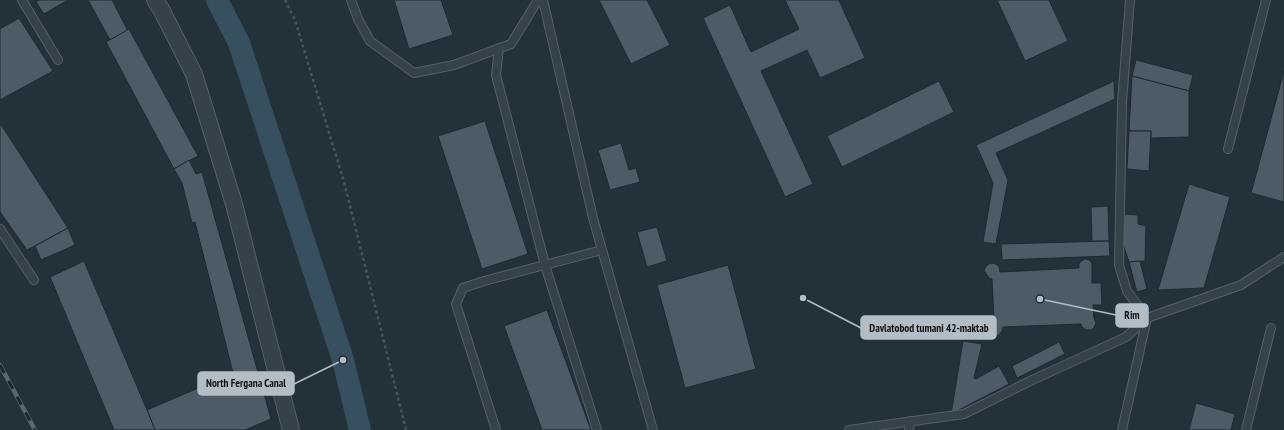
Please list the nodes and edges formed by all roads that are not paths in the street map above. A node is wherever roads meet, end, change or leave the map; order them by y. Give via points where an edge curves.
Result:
1 (22, 0) edge
2 (155, 0) edge
3 (351, 0) edge
4 (538, 0) edge
5 (544, 0) edge
6 (1130, 0) edge
7 (1266, 0) edge
8 (499, 48) junction
9 (58, 60) dead end
10 (1228, 149) dead end
11 (0, 229) edge
12 (602, 250) junction
13 (1284, 257) edge
14 (545, 265) junction
15 (34, 280) dead end
16 (1147, 318) junction
17 (1271, 328) dead end
18 (909, 426) edge
19 (291, 430) edge
20 (496, 430) edge
21 (597, 430) edge
22 (653, 430) edge
23 (849, 430) edge
24 (1122, 430) edge
25 (1246, 430) edge

1 - 9 lane
2 - 19 street via 194,74 234,204
3 - 8 lane via 370,41 414,73 454,65
4 - 8 lane via 511,44
5 - 12 lane
6 - 16 lane via 1122,102 1118,264 1127,291
7 - 10 lane
8 - 14 lane via 496,75
11 - 15 lane
12 - 14 lane
12 - 22 lane
13 - 16 lane via 1241,285
14 - 20 lane via 463,288 456,304
14 - 21 lane
16 - 18 lane via 1126,337 964,414
16 - 24 lane
17 - 25 lane
18 - 23 lane

